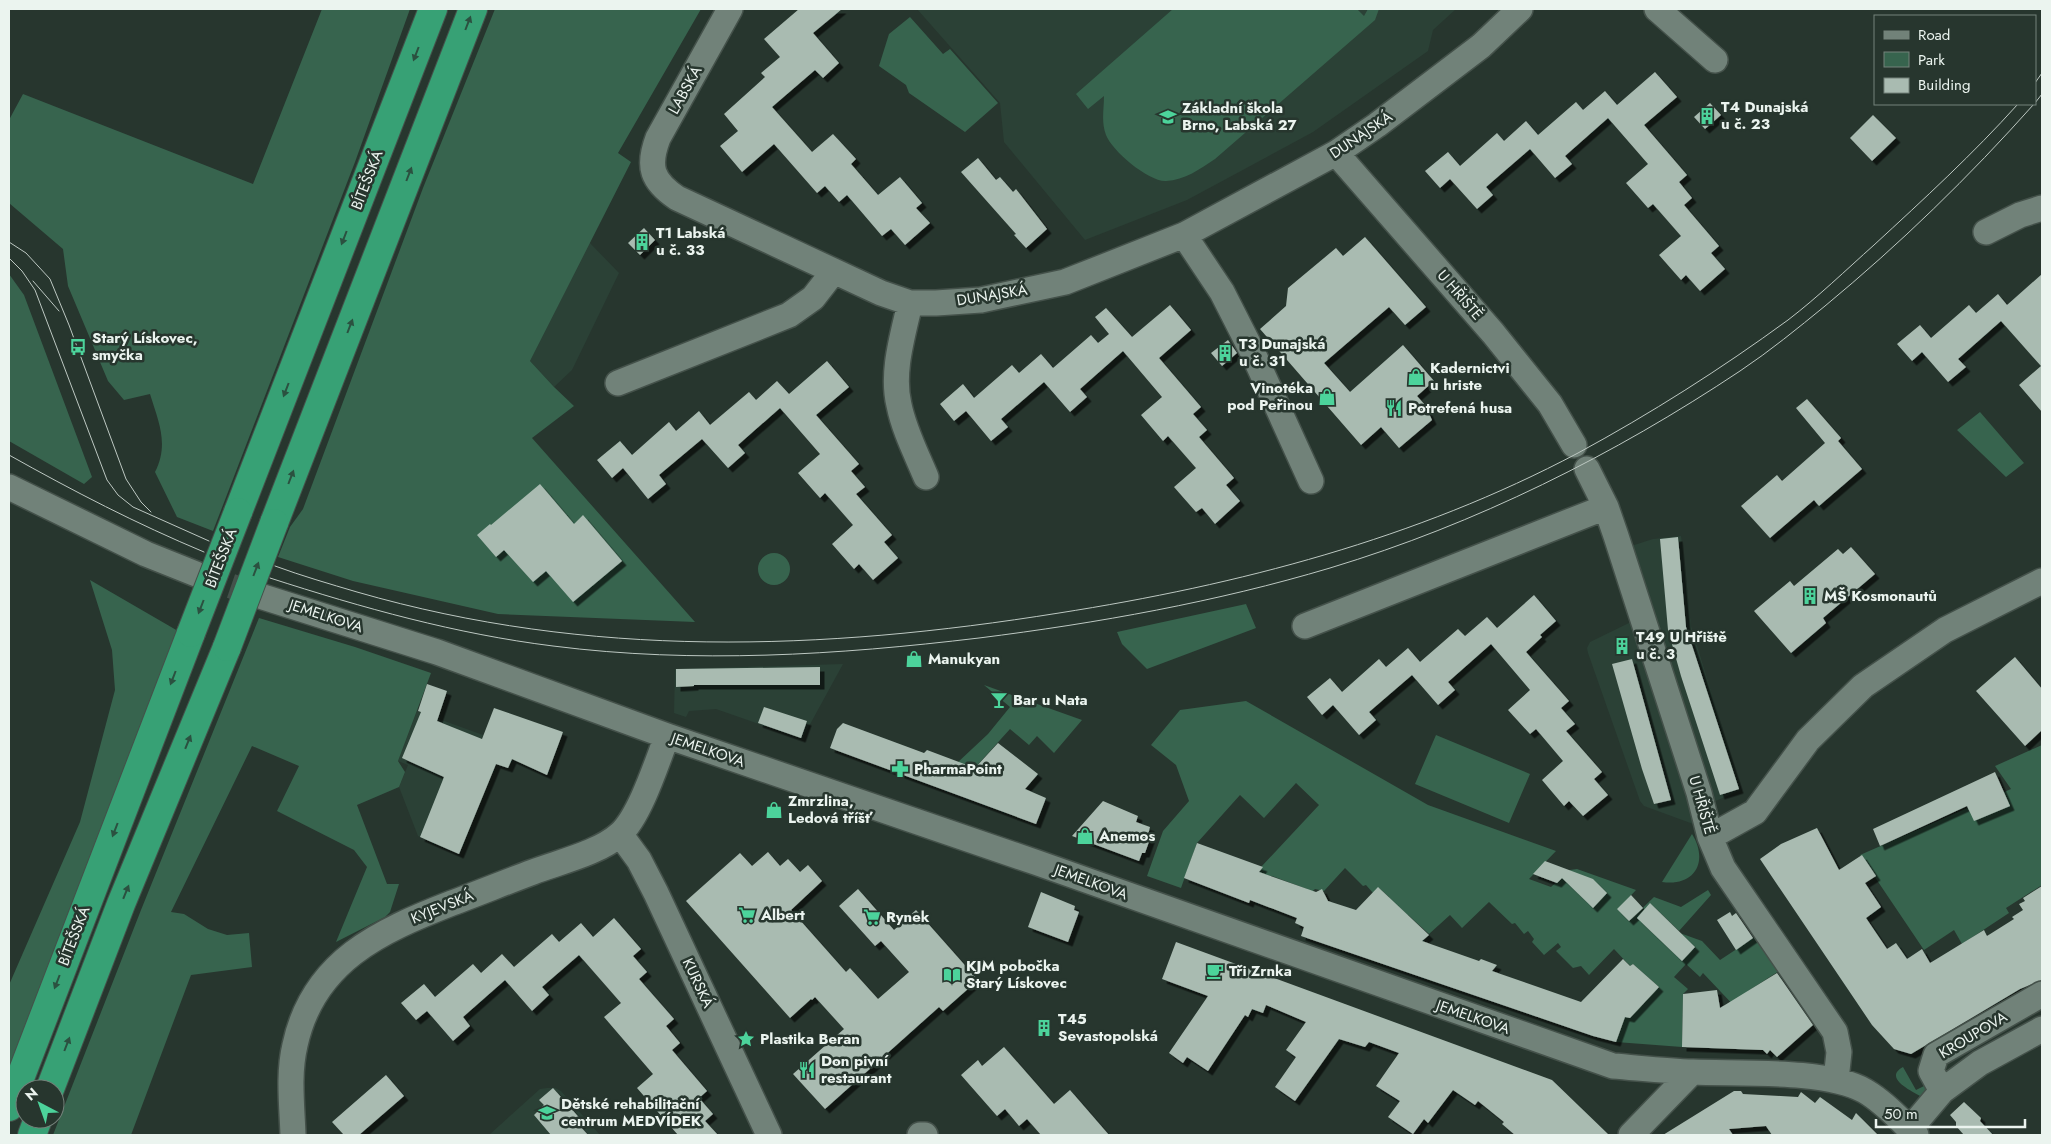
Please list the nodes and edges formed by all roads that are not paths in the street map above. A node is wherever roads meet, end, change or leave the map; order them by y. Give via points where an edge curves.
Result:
1 (433, 9) edge
2 (473, 9) edge
3 (730, 9) edge
4 (1520, 9) edge
5 (1657, 9) edge
6 (1715, 60) dead end
7 (1336, 153) junction
8 (653, 175) joint
9 (2042, 208) edge
10 (1986, 232) dead end
11 (1184, 235) junction
12 (834, 271) junction
13 (910, 303) junction
14 (618, 383) dead end
15 (1574, 445) dead end
16 (1587, 469) dead end
17 (926, 477) dead end
18 (1311, 481) dead end
19 (9, 487) edge
20 (1606, 507) junction
21 (196, 574) tunnel mouth
22 (2042, 581) edge
23 (263, 597) tunnel mouth
24 (1305, 626) dead end
25 (667, 736) junction
26 (620, 834) junction
27 (1710, 837) junction
28 (2042, 994) edge
29 (2042, 1029) edge
30 (1692, 1072) junction
31 (54, 1079) edge
32 (1836, 1080) junction
33 (1942, 1091) junction
34 (9, 1108) edge
35 (1913, 1132) edge
36 (292, 1135) edge
37 (768, 1135) edge
38 (920, 1135) edge
39 (925, 1135) edge
40 (1631, 1135) edge

1 -> 34 highway, BÍTEŠSKÁ, bridge
31 -> 2 highway, bridge via 121,904 226,648
3 - 8 street, LABSKÁ via 658,138 652,153
4 - 7 street, DUNAJSKÁ via 1481,46
5 - 6 street
7 - 11 street, DUNAJSKÁ
7 - 15 street, U HŘIŠTĚ via 1545,397
8 - 12 street, DUNAJSKÁ via 677,198
9 - 10 street
11 - 13 street, DUNAJSKÁ via 1065,282 982,300
11 - 18 street via 1222,292
12 - 13 street, DUNAJSKÁ
12 - 14 street via 813,298 789,315
13 - 17 street via 896,385 904,424
16 - 20 street, U HŘIŠTĚ
19 - 21 street via 146,554
20 - 24 street
20 - 27 street, U HŘIŠTĚ via 1676,720
22 - 27 street via 1945,630 1863,686 1808,740 1755,812
23 - 25 street, JEMELKOVA via 437,652
25 - 26 street, KYJEVSKÁ via 630,822
25 - 30 street, JEMELKOVA via 1613,1066
26 - 36 street, KYJEVSKÁ via 591,850 389,929 369,940 341,963 311,1002 296,1038
26 - 37 street, KURSKÁ via 640,860
27 - 32 street, U HŘIŠTĚ via 1723,868 1835,1032 1839,1052
28 - 33 street, KROUPOVA via 1936,1055 1931,1070
29 - 33 street, KROUPOVA via 1980,1063
30 - 32 street, JEMELKOVA via 1796,1075
30 - 40 street
32 - 35 street, JEMELKOVA via 1864,1090
33 - 35 street, KROUPOVA
38 - 39 street

